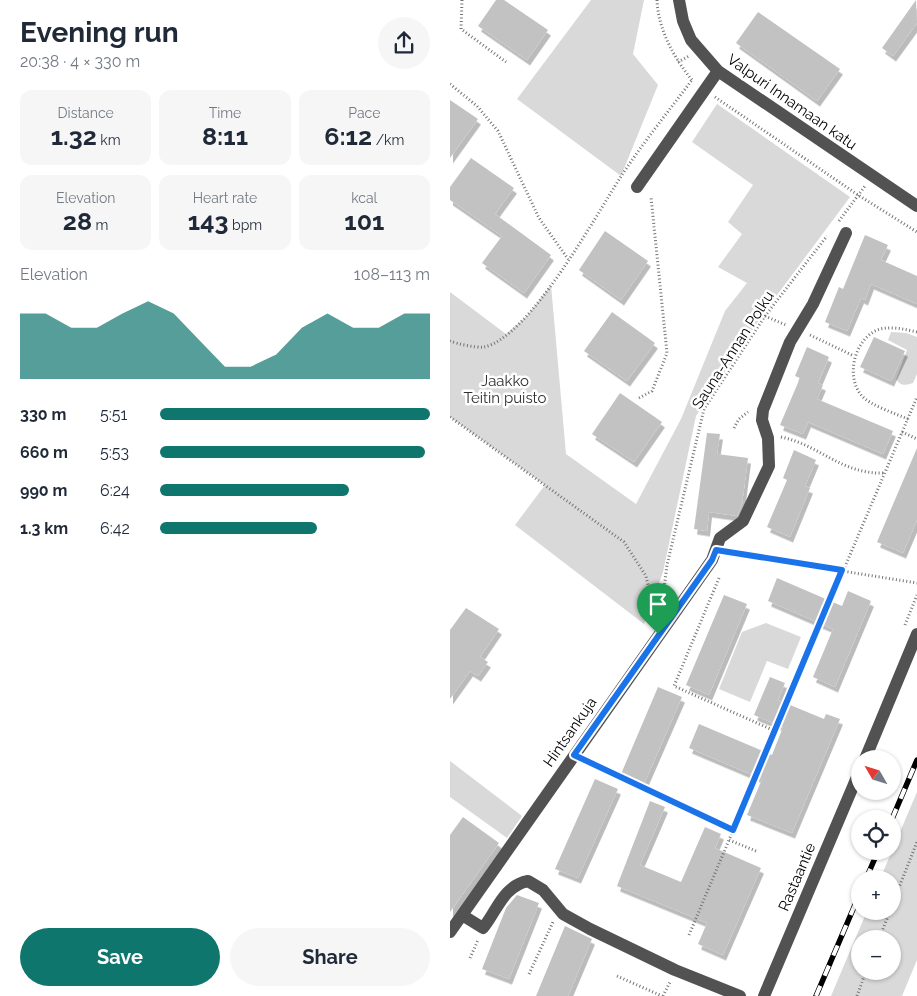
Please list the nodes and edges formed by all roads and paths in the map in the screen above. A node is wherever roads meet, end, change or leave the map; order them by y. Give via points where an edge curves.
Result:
1 (462, 0) edge
2 (657, 0) edge
3 (679, 0) edge
4 (506, 62) dead end
5 (718, 71) junction
6 (692, 80) junction
7 (450, 84) edge
8 (705, 90) junction
9 (872, 177) junction
10 (637, 187) dead end
11 (858, 195) junction
12 (650, 197) dead end
13 (917, 206) edge
14 (836, 225) dead end
15 (917, 232) edge
16 (830, 233) dead end
17 (846, 233) dead end
18 (568, 259) junction
19 (917, 332) edge
20 (450, 341) edge
21 (917, 397) edge
22 (639, 398) dead end
23 (450, 417) edge
24 (908, 419) junction
25 (902, 432) junction
26 (768, 438) junction
27 (917, 439) edge
28 (885, 473) junction
29 (714, 555) junction
30 (842, 570) junction
31 (917, 582) edge
32 (658, 634) junction
33 (917, 634) edge
34 (775, 731) junction
35 (869, 750) edge
36 (574, 755) junction
37 (851, 791) edge
38 (733, 830) junction
39 (729, 840) junction
40 (917, 842) edge
41 (756, 851) dead end
42 (901, 882) edge
43 (563, 914) junction
44 (462, 915) junction
45 (450, 932) edge
46 (689, 935) dead end
47 (529, 974) dead end
48 (618, 976) dead end
49 (863, 980) edge
50 (662, 996) edge
51 (740, 996) edge
52 (764, 996) edge
53 (857, 996) edge

1 - 4 path via 461,29
2 - 6 path via 658,16 677,60
3 - 5 street, Valpuri Innamaan katu via 691,40
5 - 8 street
5 - 9 street, Valpuri Innamaan katu
6 - 8 path
6 - 18 path via 621,176
7 - 18 path via 477,106 498,131 539,218
8 - 10 street
8 - 11 path
9 - 11 path
9 - 13 street, Valpuri Innamaan katu
11 - 14 path
11 - 15 path
12 - 22 path via 667,353 652,391
16 - 32 path, Sauna-Annan Polku via 765,316 704,409 667,565
17 - 26 street, Hintsankuja via 813,304 790,342 768,394 762,420
18 - 20 path via 527,316 506,334 483,347
19 - 24 path via 898,328 875,331 854,356 856,387 864,398
21 - 24 path
23 - 32 path via 624,542 646,576
24 - 25 path
25 - 27 path
25 - 28 path
26 - 28 path via 782,436 815,449 850,469
26 - 29 street, Hintsankuja via 769,466 753,504 743,521 720,538
28 - 30 path
29 - 30 path
29 - 32 street, Hintsankuja
29 - 34 path via 722,570 674,686
30 - 31 path
30 - 34 path
32 - 36 street, Hintsankuja
33 - 35 street
34 - 38 path
36 - 38 path
36 - 44 street, Hintsankuja
37 - 52 street, Rastaantie
38 - 39 path
39 - 41 path
39 - 46 path
40 - 42 path
43 - 44 street via 543,890 528,881 510,888 482,928
43 - 47 path via 555,919
43 - 51 street via 675,970
44 - 45 street, Hintsankuja
48 - 50 path
49 - 53 path

